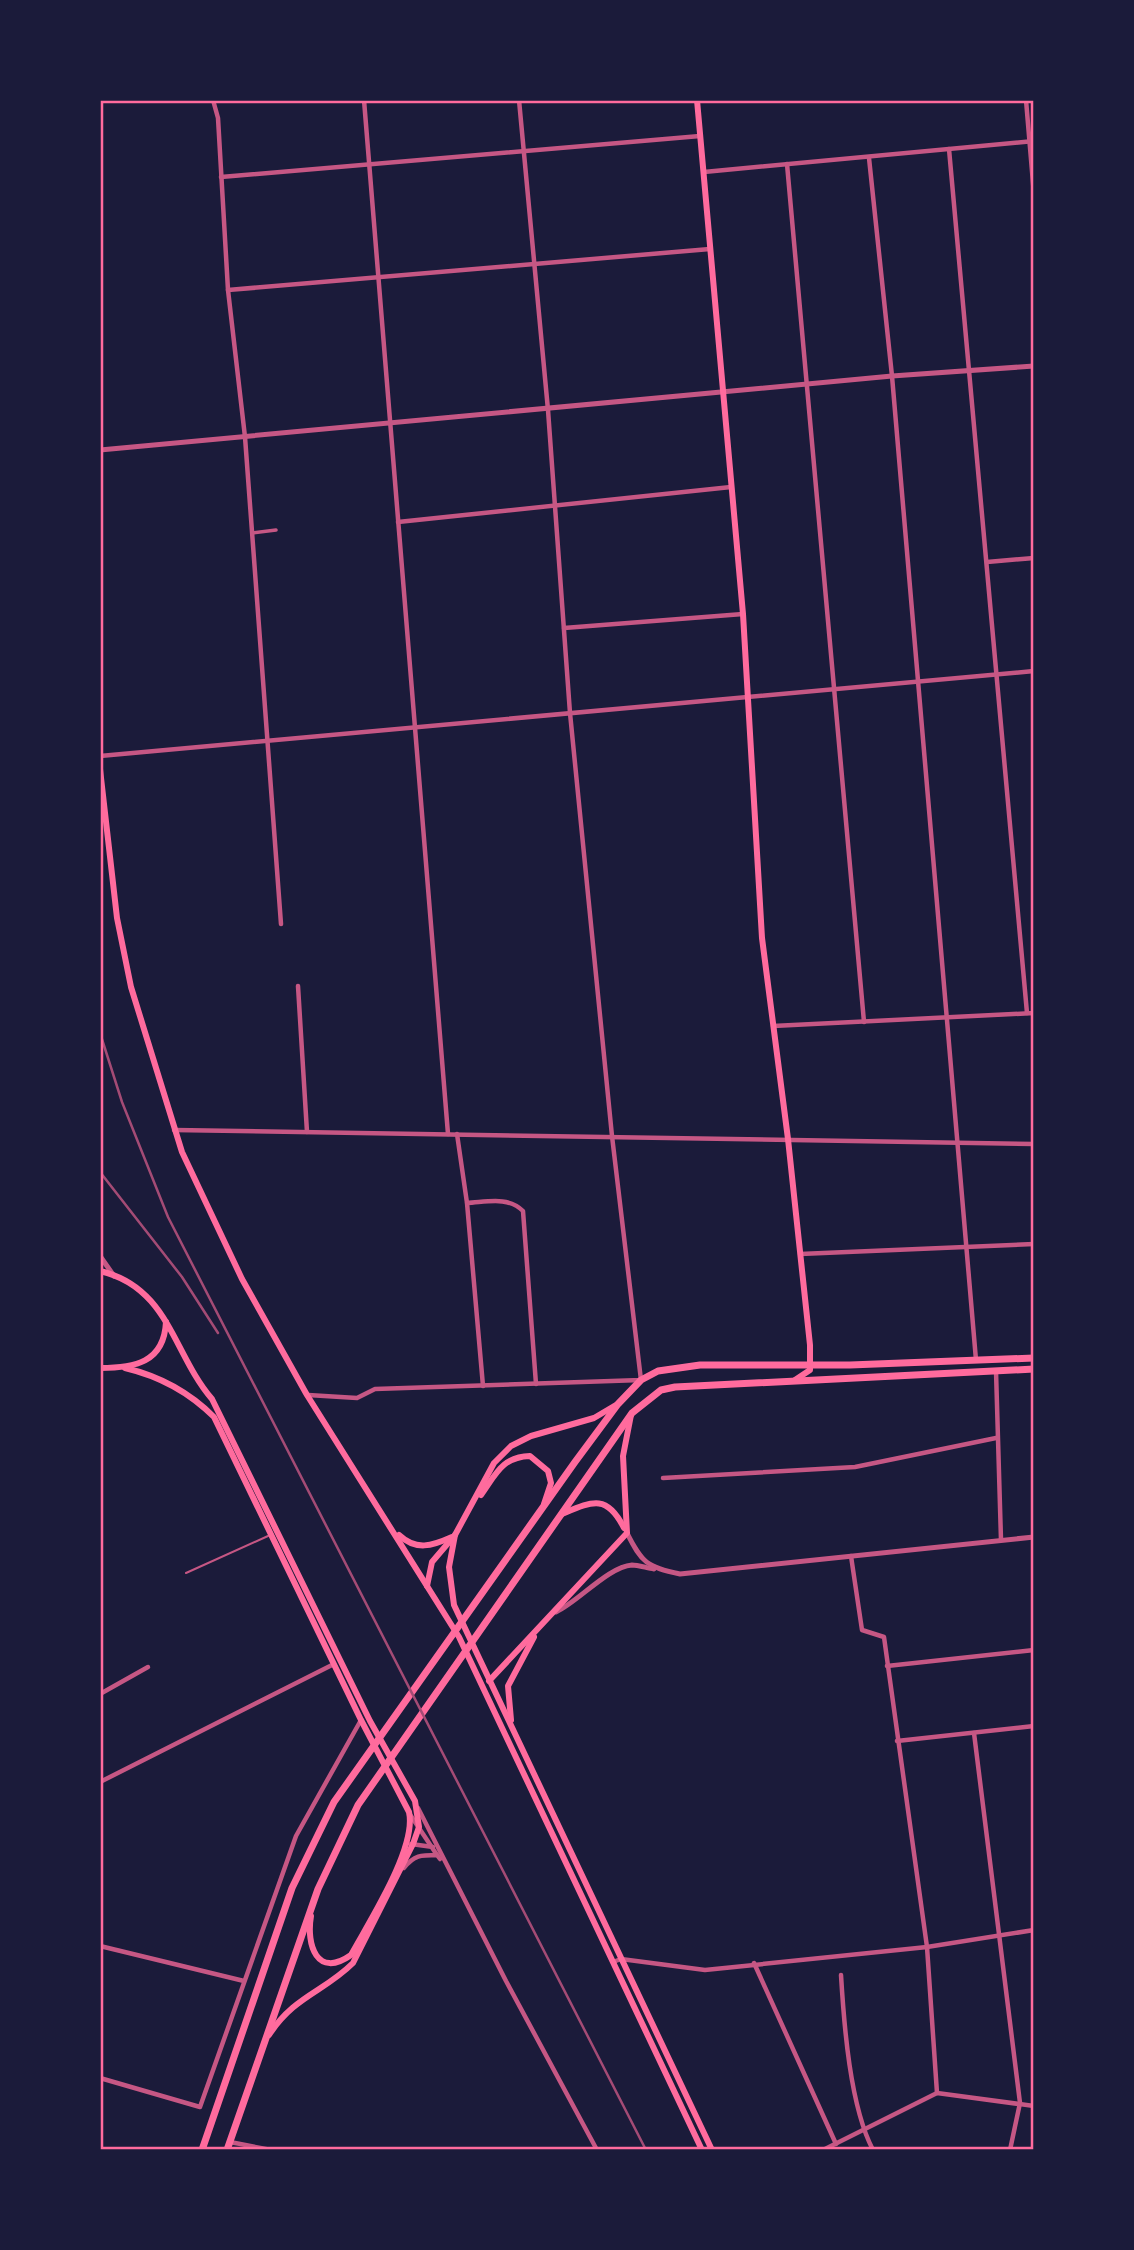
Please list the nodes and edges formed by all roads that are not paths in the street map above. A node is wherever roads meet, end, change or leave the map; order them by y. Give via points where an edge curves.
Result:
1 (213, 100) edge
2 (364, 100) edge
3 (519, 100) edge
4 (697, 100) edge
5 (1026, 100) edge
6 (700, 136) junction
7 (1032, 141) edge
8 (949, 149) junction
9 (523, 152) junction
10 (869, 158) junction
11 (787, 164) junction
12 (371, 165) junction
13 (704, 172) junction
14 (221, 177) junction
15 (1034, 195) edge
16 (710, 249) junction
17 (534, 265) junction
18 (380, 276) junction
19 (228, 290) junction
20 (1034, 366) edge
21 (970, 372) junction
22 (892, 376) junction
23 (807, 385) junction
24 (722, 394) junction
25 (548, 410) junction
26 (390, 425) junction
27 (245, 437) junction
28 (100, 450) edge
29 (731, 487) junction
30 (555, 505) junction
31 (398, 522) junction
32 (276, 530) dead end
33 (251, 533) junction
34 (1034, 558) edge
35 (987, 562) junction
36 (743, 614) junction
37 (564, 628) junction
38 (1034, 671) edge
39 (997, 675) junction
40 (918, 682) junction
41 (834, 690) junction
42 (749, 697) junction
43 (570, 713) junction
44 (415, 728) junction
45 (269, 740) junction
46 (100, 756) edge
47 (100, 769) edge
48 (281, 924) dead end
49 (298, 986) dead end
50 (1027, 1013) junction
51 (1034, 1013) edge
52 (947, 1017) junction
53 (864, 1022) junction
54 (772, 1026) junction
55 (173, 1130) junction
56 (307, 1132) junction
57 (448, 1134) junction
58 (457, 1134) junction
59 (612, 1136) junction
60 (788, 1139) junction
61 (957, 1142) junction
62 (1034, 1144) edge
63 (467, 1203) junction
64 (1034, 1244) edge
65 (965, 1249) junction
66 (800, 1254) junction
67 (100, 1256) edge
68 (101, 1271) edge
69 (114, 1276) junction
70 (166, 1322) junction
71 (1034, 1358) edge
72 (976, 1360) junction
73 (811, 1364) junction
74 (100, 1368) edge
75 (125, 1368) junction
76 (1034, 1369) edge
77 (996, 1370) junction
78 (641, 1380) junction
79 (791, 1382) junction
80 (536, 1384) junction
81 (483, 1385) junction
82 (307, 1395) junction
83 (618, 1404) junction
84 (632, 1413) junction
85 (996, 1438) junction
86 (663, 1478) dead end
87 (469, 1510) junction
88 (542, 1510) junction
89 (560, 1514) junction
90 (392, 1530) junction
91 (627, 1533) junction
92 (270, 1535) junction
93 (455, 1535) junction
94 (1034, 1537) edge
95 (1001, 1540) junction
96 (851, 1555) junction
97 (657, 1569) junction
98 (186, 1573) dead end
99 (427, 1587) junction
100 (556, 1612) junction
101 (536, 1632) junction
102 (1034, 1650) edge
103 (334, 1664) junction
104 (887, 1666) junction
105 (148, 1667) dead end
106 (490, 1680) junction
107 (483, 1687) junction
108 (100, 1694) edge
109 (361, 1720) junction
110 (1034, 1726) edge
111 (513, 1731) junction
112 (974, 1733) junction
113 (897, 1741) junction
114 (100, 1782) edge
115 (415, 1801) junction
116 (409, 1812) junction
117 (419, 1827) junction
118 (410, 1844) junction
119 (431, 1846) junction
120 (438, 1854) junction
121 (399, 1874) junction
122 (312, 1907) junction
123 (1034, 1930) edge
124 (999, 1934) junction
125 (100, 1946) edge
126 (927, 1947) junction
127 (617, 1961) junction
128 (754, 1963) junction
129 (841, 1975) dead end
130 (244, 1981) junction
131 (265, 2042) junction
132 (100, 2078) edge
133 (937, 2093) junction
134 (1020, 2103) junction
135 (1034, 2106) edge
136 (862, 2130) junction
137 (836, 2144) junction
138 (228, 2146) edge
139 (202, 2150) edge
140 (271, 2150) edge
141 (597, 2150) edge
142 (702, 2150) edge
143 (712, 2150) edge
144 (823, 2150) edge
145 (873, 2150) edge
146 (1010, 2150) edge

1 - 14 street
2 - 12 street
3 - 9 street
4 - 6 main road
5 - 7 street
6 - 9 street
6 - 13 main road
7 - 8 street
7 - 15 street
8 - 10 street
8 - 21 street
9 - 12 street
9 - 17 street
10 - 11 street
10 - 22 street
11 - 13 street
11 - 23 street
12 - 14 street
12 - 18 street
13 - 16 main road
14 - 19 street
16 - 17 street
16 - 24 main road
17 - 18 street
17 - 25 street
18 - 19 street
18 - 26 street
19 - 27 street
20 - 21 street
21 - 22 street
21 - 35 street
22 - 23 street
22 - 40 street
23 - 24 street
23 - 41 street
24 - 25 street
24 - 29 main road
25 - 26 street
25 - 30 street
26 - 27 street
26 - 31 street
27 - 28 street
27 - 33 street
29 - 30 street
29 - 36 main road
30 - 31 street
30 - 37 street
31 - 44 street
32 - 33 street
33 - 45 street
34 - 35 street
35 - 39 street
36 - 37 street
36 - 42 main road
37 - 43 street
38 - 39 street
39 - 40 street
39 - 50 street
40 - 41 street
40 - 52 street
41 - 42 street
41 - 53 street
42 - 43 street
42 - 54 main road via 762,938
43 - 44 street
43 - 59 street
44 - 45 street
44 - 57 street
45 - 46 street
45 - 48 street
47 - 55 main road via 117,918 131,987
49 - 56 street
50 - 51 street
50 - 52 street
52 - 53 street
52 - 61 street
53 - 54 street
54 - 60 main road
55 - 56 street
55 - 82 main road via 242,1279
56 - 57 street
57 - 58 street
58 - 59 street
58 - 63 street
59 - 60 street
59 - 78 street
60 - 61 street
60 - 66 main road
61 - 62 street
61 - 65 street
63 - 80 street via 504,1200 523,1211
63 - 81 street
64 - 65 street
65 - 66 street
65 - 72 street
66 - 73 main road
67 - 69 street
68 - 69 main road
69 - 70 main road via 153,1302
70 - 75 main road via 165,1338 157,1351
70 - 115 main road via 212,1399 370,1721
71 - 72 main road
72 - 73 main road
73 - 78 main road via 699,1365 658,1371
73 - 79 main road via 806,1374
74 - 75 main road
75 - 92 main road via 187,1394 214,1417
76 - 77 main road
77 - 79 main road
77 - 85 street
78 - 80 street
78 - 83 main road
79 - 84 main road via 661,1390
80 - 81 street
81 - 82 street via 375,1389 357,1398
82 - 90 main road
83 - 87 main road via 594,1418 510,1446 494,1463
83 - 88 main road
84 - 89 main road
84 - 91 main road via 623,1456
85 - 86 street via 855,1467
85 - 95 street
87 - 88 main road via 504,1463 530,1456 548,1471 551,1483
87 - 93 main road
88 - 139 main road via 334,1802 292,1888
89 - 91 main road via 601,1502
89 - 122 main road via 358,1805
90 - 93 main road via 415,1546
90 - 99 main road
91 - 97 street via 641,1560
91 - 100 main road
92 - 98 lane
92 - 103 main road
93 - 99 main road via 432,1562
93 - 106 main road via 449,1567 454,1605
94 - 95 street
95 - 96 street
96 - 97 street via 680,1574
96 - 104 street via 862,1630 884,1637
97 - 100 street via 618,1569
99 - 107 main road
100 - 101 main road
101 - 106 main road
101 - 111 main road via 508,1686
102 - 104 street
103 - 109 main road
103 - 114 street
104 - 113 street
105 - 108 street
106 - 107 main road
106 - 111 main road
107 - 127 main road
109 - 116 main road
109 - 130 street via 296,1836
110 - 112 street
111 - 127 main road
112 - 113 street
112 - 124 street
113 - 126 street
115 - 117 main road
115 - 120 street
116 - 117 street
116 - 118 main road
117 - 118 main road
117 - 119 street
118 - 119 street
118 - 121 main road
118 - 122 main road via 351,1955 341,1962 330,1964 312,1950 308,1936
119 - 120 street
120 - 121 street via 411,1859
120 - 141 street
121 - 131 main road via 360,1949 341,1975 293,2005
122 - 131 main road
123 - 124 street
124 - 126 street
124 - 134 street
125 - 130 street
126 - 128 street
126 - 133 street
127 - 128 street via 705,1970
127 - 142 main road
127 - 143 main road
128 - 137 street
129 - 136 street
130 - 132 street via 200,2107
131 - 138 main road
133 - 134 street
133 - 136 street
134 - 135 street
134 - 146 street
136 - 137 street
136 - 145 street
137 - 144 street
138 - 140 street

